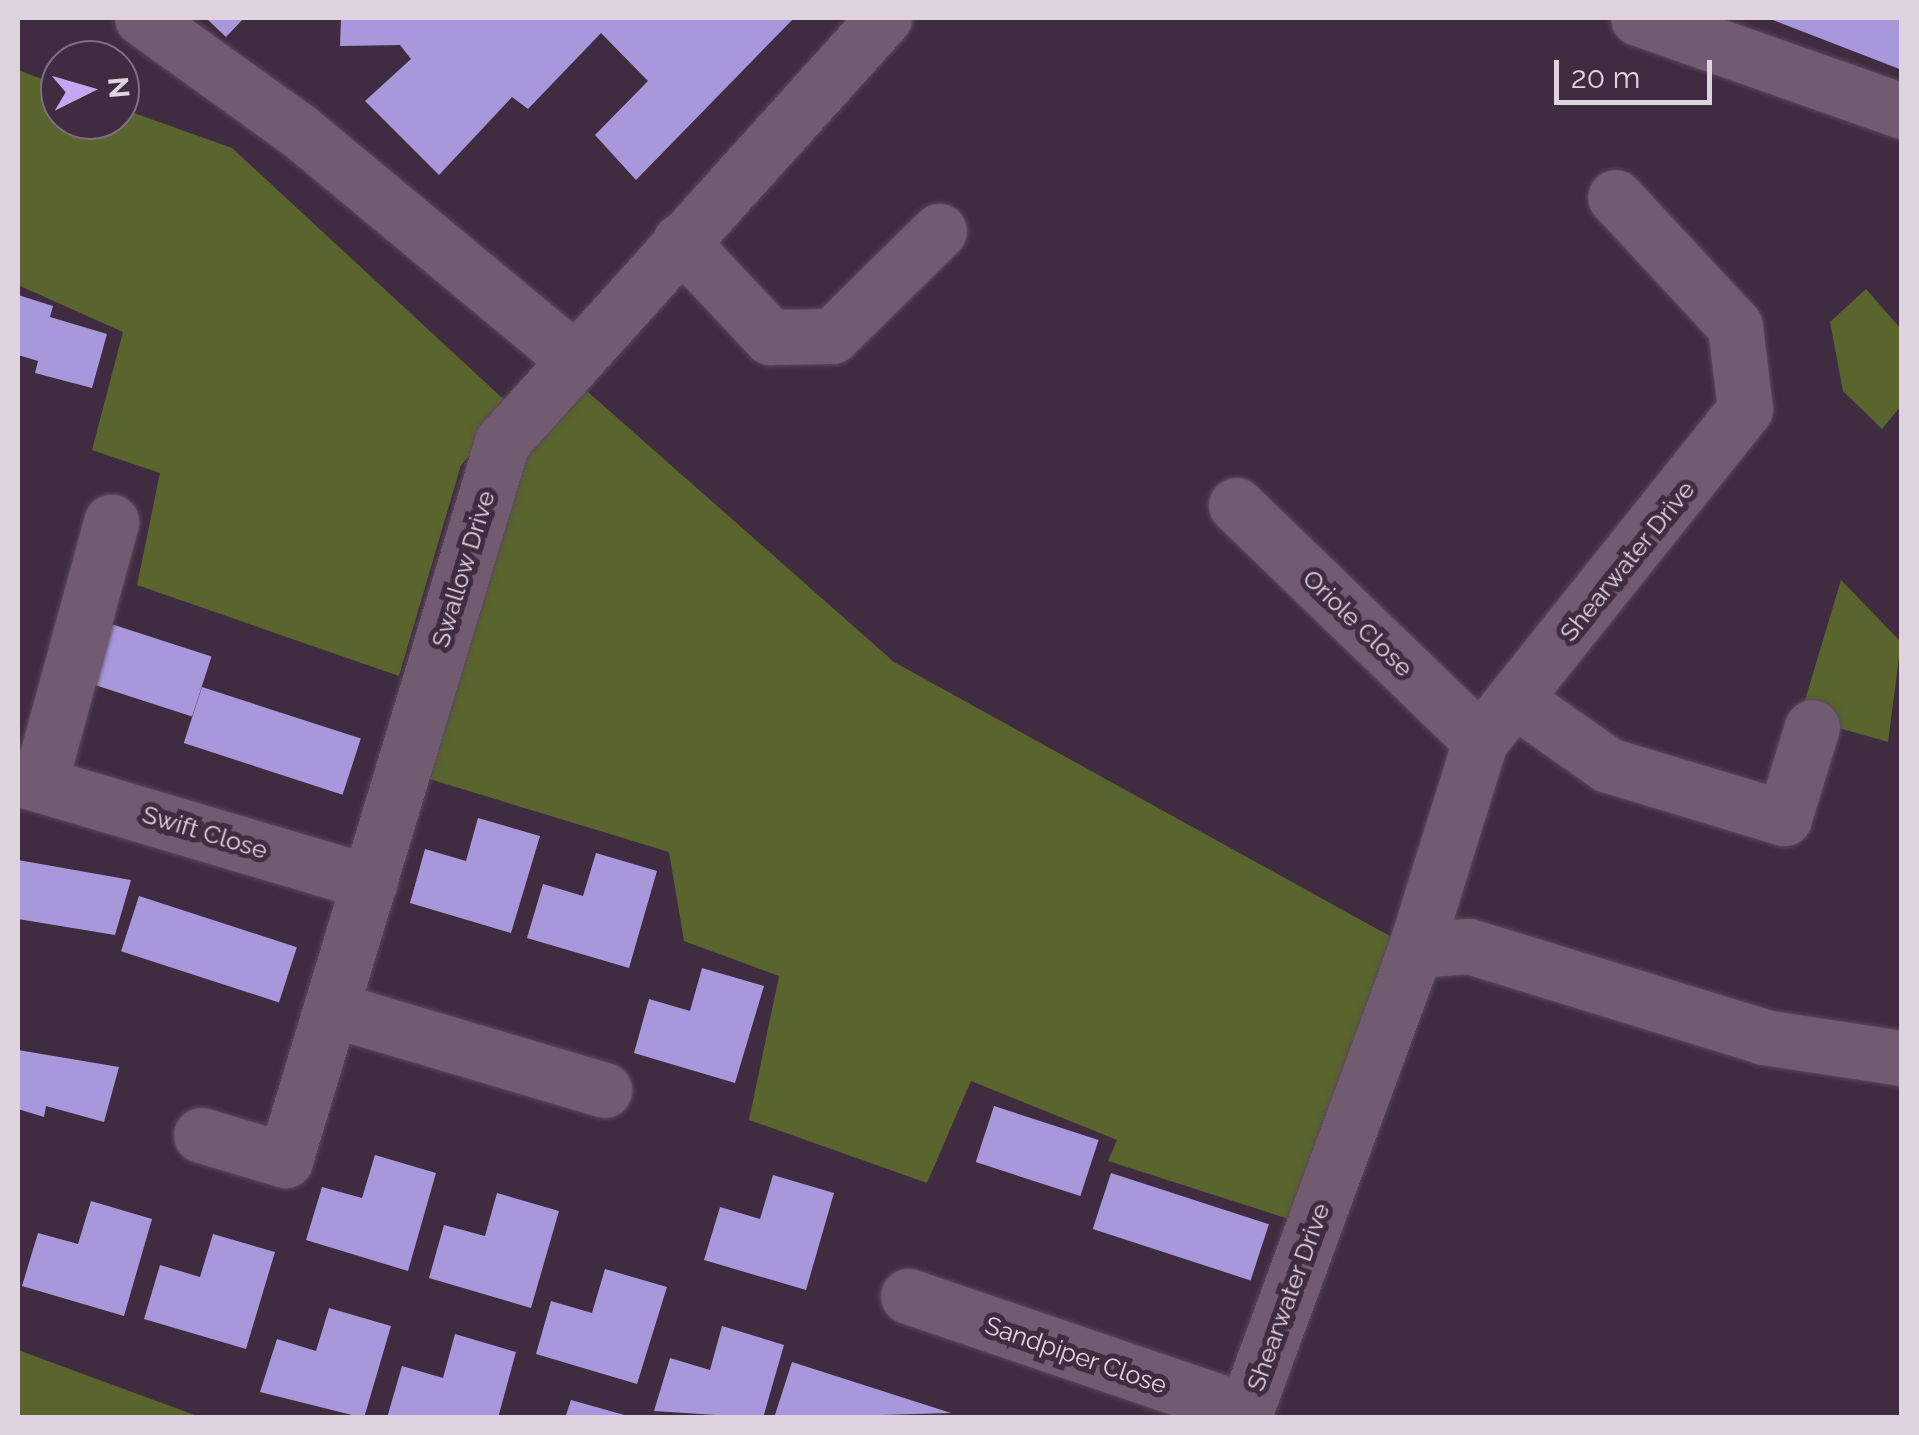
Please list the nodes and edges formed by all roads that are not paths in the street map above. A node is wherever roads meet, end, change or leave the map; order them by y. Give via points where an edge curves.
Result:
1 (142, 18) edge
2 (884, 18) edge
3 (1638, 18) edge
4 (1902, 111) edge
5 (1615, 197) dead end
6 (939, 231) dead end
7 (680, 241) junction
8 (573, 358) junction
9 (1236, 505) dead end
10 (112, 522) dead end
11 (1514, 700) junction
12 (1812, 727) dead end
13 (1480, 741) junction
14 (29, 780) edge
15 (370, 882) junction
16 (1415, 950) junction
17 (331, 1010) junction
18 (1902, 1058) edge
19 (604, 1090) dead end
20 (201, 1135) dead end
21 (908, 1296) dead end
22 (1244, 1414) edge

1 - 8 street via 285,120
2 - 7 street, Swallow Drive
3 - 4 street
5 - 11 street, Shearwater Drive via 1736,326 1745,409
6 - 7 street via 832,336 770,338
7 - 8 street, Swallow Drive
8 - 15 street, Swallow Drive via 502,442
9 - 13 street, Oriole Close
10 - 14 street, Swift Close
11 - 12 street via 1608,766 1784,818
11 - 13 street, Shearwater Drive
13 - 16 street, Shearwater Drive
14 - 15 street, Swift Close
15 - 17 street, Swallow Drive
16 - 18 street via 1468,946 1764,1037
16 - 22 street, Shearwater Drive
17 - 19 street
17 - 20 street, Swallow Drive via 285,1160
21 - 22 street, Sandpiper Close

